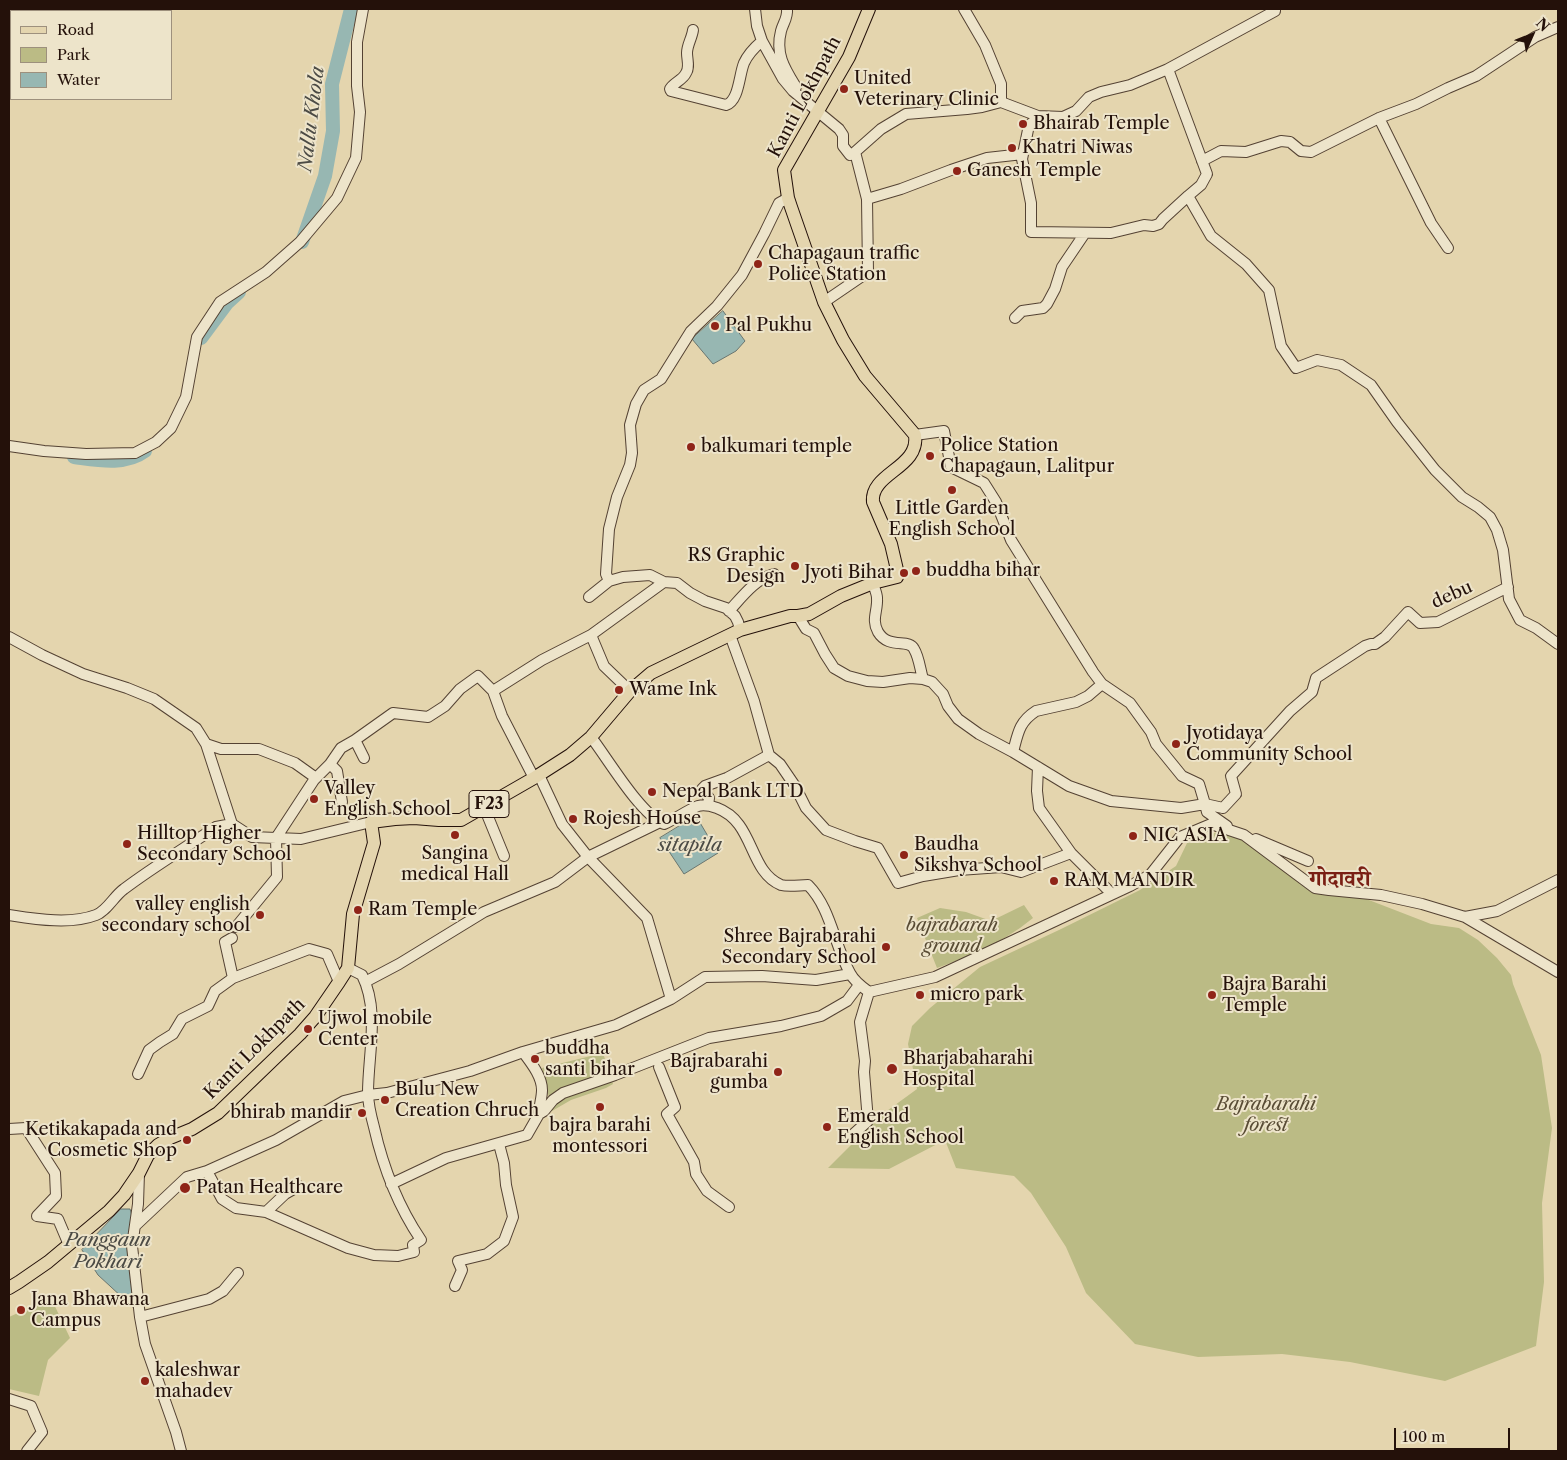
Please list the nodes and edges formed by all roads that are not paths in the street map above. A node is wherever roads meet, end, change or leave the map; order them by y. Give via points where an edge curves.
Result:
1 (363, 9) edge
2 (754, 9) edge
3 (787, 9) edge
4 (869, 9) edge
5 (964, 9) edge
6 (1274, 9) edge
7 (1558, 27) edge
8 (693, 30) dead end
9 (762, 41) junction
10 (1168, 69) junction
11 (802, 99) junction
12 (1001, 102) junction
13 (819, 112) junction
14 (1038, 116) junction
15 (1379, 118) junction
16 (854, 152) junction
17 (1023, 154) junction
18 (1202, 161) junction
19 (1188, 196) junction
20 (788, 198) junction
21 (867, 199) junction
22 (1085, 233) junction
23 (1448, 248) dead end
24 (824, 302) junction
25 (1015, 318) dead end
26 (915, 435) junction
27 (9, 446) edge
28 (774, 574) dead end
29 (609, 581) junction
30 (664, 582) junction
31 (873, 583) junction
32 (1508, 587) junction
33 (589, 597) dead end
34 (729, 610) junction
35 (798, 616) junction
36 (735, 633) junction
37 (591, 636) junction
38 (9, 637) edge
39 (1558, 644) edge
40 (923, 679) junction
41 (1102, 684) junction
42 (493, 690) junction
43 (630, 691) junction
44 (591, 737) junction
45 (355, 740) junction
46 (206, 744) junction
47 (1013, 752) junction
48 (769, 755) junction
49 (364, 758) dead end
50 (330, 764) junction
51 (1038, 767) junction
52 (536, 776) junction
53 (316, 778) junction
54 (342, 802) dead end
55 (1205, 804) junction
56 (708, 805) junction
57 (484, 807) junction
58 (372, 822) junction
59 (660, 822) junction
60 (232, 824) junction
61 (276, 838) junction
62 (1071, 853) junction
63 (504, 856) dead end
64 (588, 857) junction
65 (1308, 861) dead end
66 (1558, 880) edge
67 (1112, 894) junction
68 (9, 915) edge
69 (1465, 917) junction
70 (236, 927) dead end
71 (232, 938) dead end
72 (348, 968) junction
73 (1558, 972) edge
74 (850, 974) junction
75 (233, 978) junction
76 (339, 982) junction
77 (365, 982) junction
78 (859, 985) junction
79 (869, 992) junction
80 (671, 999) junction
81 (523, 1052) junction
82 (659, 1067) dead end
83 (138, 1074) dead end
84 (368, 1095) junction
85 (539, 1114) junction
86 (9, 1129) edge
87 (849, 1138) dead end
88 (499, 1144) junction
89 (208, 1171) junction
90 (139, 1173) junction
91 (391, 1184) junction
92 (300, 1186) dead end
93 (729, 1208) dead end
94 (266, 1212) junction
95 (135, 1226) junction
96 (69, 1245) junction
97 (238, 1273) dead end
98 (455, 1286) dead end
99 (9, 1288) edge
100 (140, 1317) junction
101 (9, 1399) edge
102 (27, 1451) edge
103 (181, 1451) edge

1 - 27 street via 358,42 360,112 356,158 337,198 300,242 266,272 220,302 197,337 186,397 171,428 156,442 136,453 86,454
2 - 9 street
3 - 11 street via 779,46 780,59
4 - 13 main road, Kanti Lokhpath via 849,57
5 - 12 street via 1001,84
6 - 10 street
7 - 15 street via 1535,37 1476,76
8 - 9 street via 686,73 671,86 671,91 726,105 735,98 747,58
9 - 11 street via 783,79
10 - 14 street via 1089,97 1063,117
10 - 18 street
11 - 13 street
12 - 14 street
12 - 16 street via 967,110 906,114 880,129
13 - 16 street via 843,135 843,146 850,155
13 - 20 main road, Kanti Lokhpath via 784,170
14 - 17 street via 1029,125
15 - 18 street via 1311,152 1301,151 1290,142 1281,141 1246,152 1222,151
15 - 23 street via 1431,223
16 - 21 street
17 - 21 street via 987,158
17 - 22 street via 1031,203 1031,232
18 - 19 street via 1207,174 1201,185
19 - 22 street via 1159,224 1111,233
19 - 32 street via 1211,236 1246,264 1269,290 1281,346 1296,368 1317,360 1341,365 1371,385 1435,470 1462,497 1490,517 1503,550
20 - 24 main road, Kanti Lokhpath
20 - 29 street via 779,203 742,275 691,331 661,379 644,390 636,404 630,426 630,465 609,529 606,574
21 - 24 street via 868,272
22 - 25 street via 1062,267 1047,304 1042,308 1022,311
24 - 26 main road, Kanti Lokhpath via 865,376
26 - 31 main road, F23 via 912,454 874,490 873,502 891,544 898,574 894,579
26 - 41 street via 944,431 952,467 984,484 996,502 1011,540
28 - 34 street via 756,582
29 - 30 street via 623,576 650,575
29 - 33 street
30 - 34 street via 677,583 705,601
30 - 37 street
31 - 35 main road, F23 via 809,614
31 - 40 street via 877,597 874,621 878,633 892,644 914,647
32 - 39 street via 1520,620
32 - 55 street, debu via 1438,622 1420,623 1408,612 1385,637 1316,678 1312,692 1290,711 1231,776 1236,794 1223,808
34 - 36 street via 735,616
35 - 36 main road, F23
35 - 40 street via 806,629 814,633 834,668 848,676 883,682
36 - 43 main road, F23 via 651,673
36 - 48 street
37 - 42 street via 542,660
37 - 43 street via 604,666
38 - 46 street via 83,674 154,699 196,728
40 - 47 street via 936,686 958,719
41 - 47 street via 1076,702 1030,714 1021,723
41 - 55 street via 1130,703 1156,744 1182,776 1198,784
42 - 45 street via 478,676 428,717 393,714
42 - 52 street via 502,716
43 - 44 main road, F23
44 - 52 main road, F23 via 570,755
44 - 59 street via 642,807
45 - 49 street
45 - 50 street via 341,748
46 - 53 street via 221,750 259,749 295,764
46 - 60 street
47 - 51 street
48 - 56 street via 705,786 702,789 709,798
48 - 62 street via 780,764 806,808 826,830 878,848 898,883 959,870 1001,867 1022,872
50 - 53 street
50 - 54 street via 337,771
51 - 55 street via 1069,786 1111,802 1181,808
51 - 62 street via 1036,791 1039,808
52 - 57 main road, F23
52 - 64 street via 562,824
53 - 61 street
55 - 65 street via 1207,812 1228,827
56 - 59 street via 699,806 664,824
56 - 74 street via 724,811 738,822 768,876 783,885 808,885 814,891
57 - 58 main road, F23 via 461,820 414,818
57 - 63 street
58 - 61 street via 301,839
58 - 72 main road, Kanti Lokhpath via 374,843 353,914
59 - 64 street
60 - 61 street via 252,837
60 - 68 street via 216,827 122,890 96,915 48,921
61 - 70 street via 277,877
62 - 67 street
64 - 77 street via 555,882 484,912
64 - 80 street via 647,918
66 - 69 street via 1497,911
67 - 69 street via 1150,874 1180,837 1211,824 1244,835 1316,888 1381,895
67 - 79 street via 935,977
69 - 73 street
71 - 75 street via 225,942
72 - 76 main road, Kanti Lokhpath
72 - 77 street via 362,976
74 - 78 street
74 - 80 street via 816,980 762,976 705,977
75 - 76 street via 310,949 327,954
75 - 83 street via 215,991 208,1006 182,1019 173,1034 149,1050
76 - 90 main road, Kanti Lokhpath via 300,1034 218,1113 158,1145 148,1155
77 - 84 street via 372,1006
78 - 79 street
78 - 85 street via 847,1001 822,1016 709,1038 563,1093
79 - 87 street via 860,1022 868,1121
80 - 81 street via 616,1025
81 - 84 street via 470,1071 387,1094
81 - 85 street via 538,1074 542,1090
82 - 93 street via 675,1107 667,1114 694,1162 696,1174 707,1191
84 - 89 street via 344,1101 276,1140
84 - 91 street via 376,1138
85 - 88 street via 527,1135
86 - 96 street via 26,1128 55,1173 56,1196 37,1216 58,1219
88 - 91 street via 446,1158
88 - 98 street via 513,1217 504,1241 487,1254 458,1261 462,1270
89 - 94 street via 222,1199 236,1208
89 - 95 street via 187,1177
90 - 95 street
90 - 96 main road, Kanti Lokhpath via 119,1201
91 - 94 street via 421,1240 414,1245 414,1252 398,1256 374,1255 348,1248
92 - 94 street via 285,1194
95 - 100 street via 132,1246
96 - 99 main road, Kanti Lokhpath
97 - 100 street via 223,1291 209,1299
100 - 103 street via 145,1344
101 - 102 street via 31,1406 42,1432

